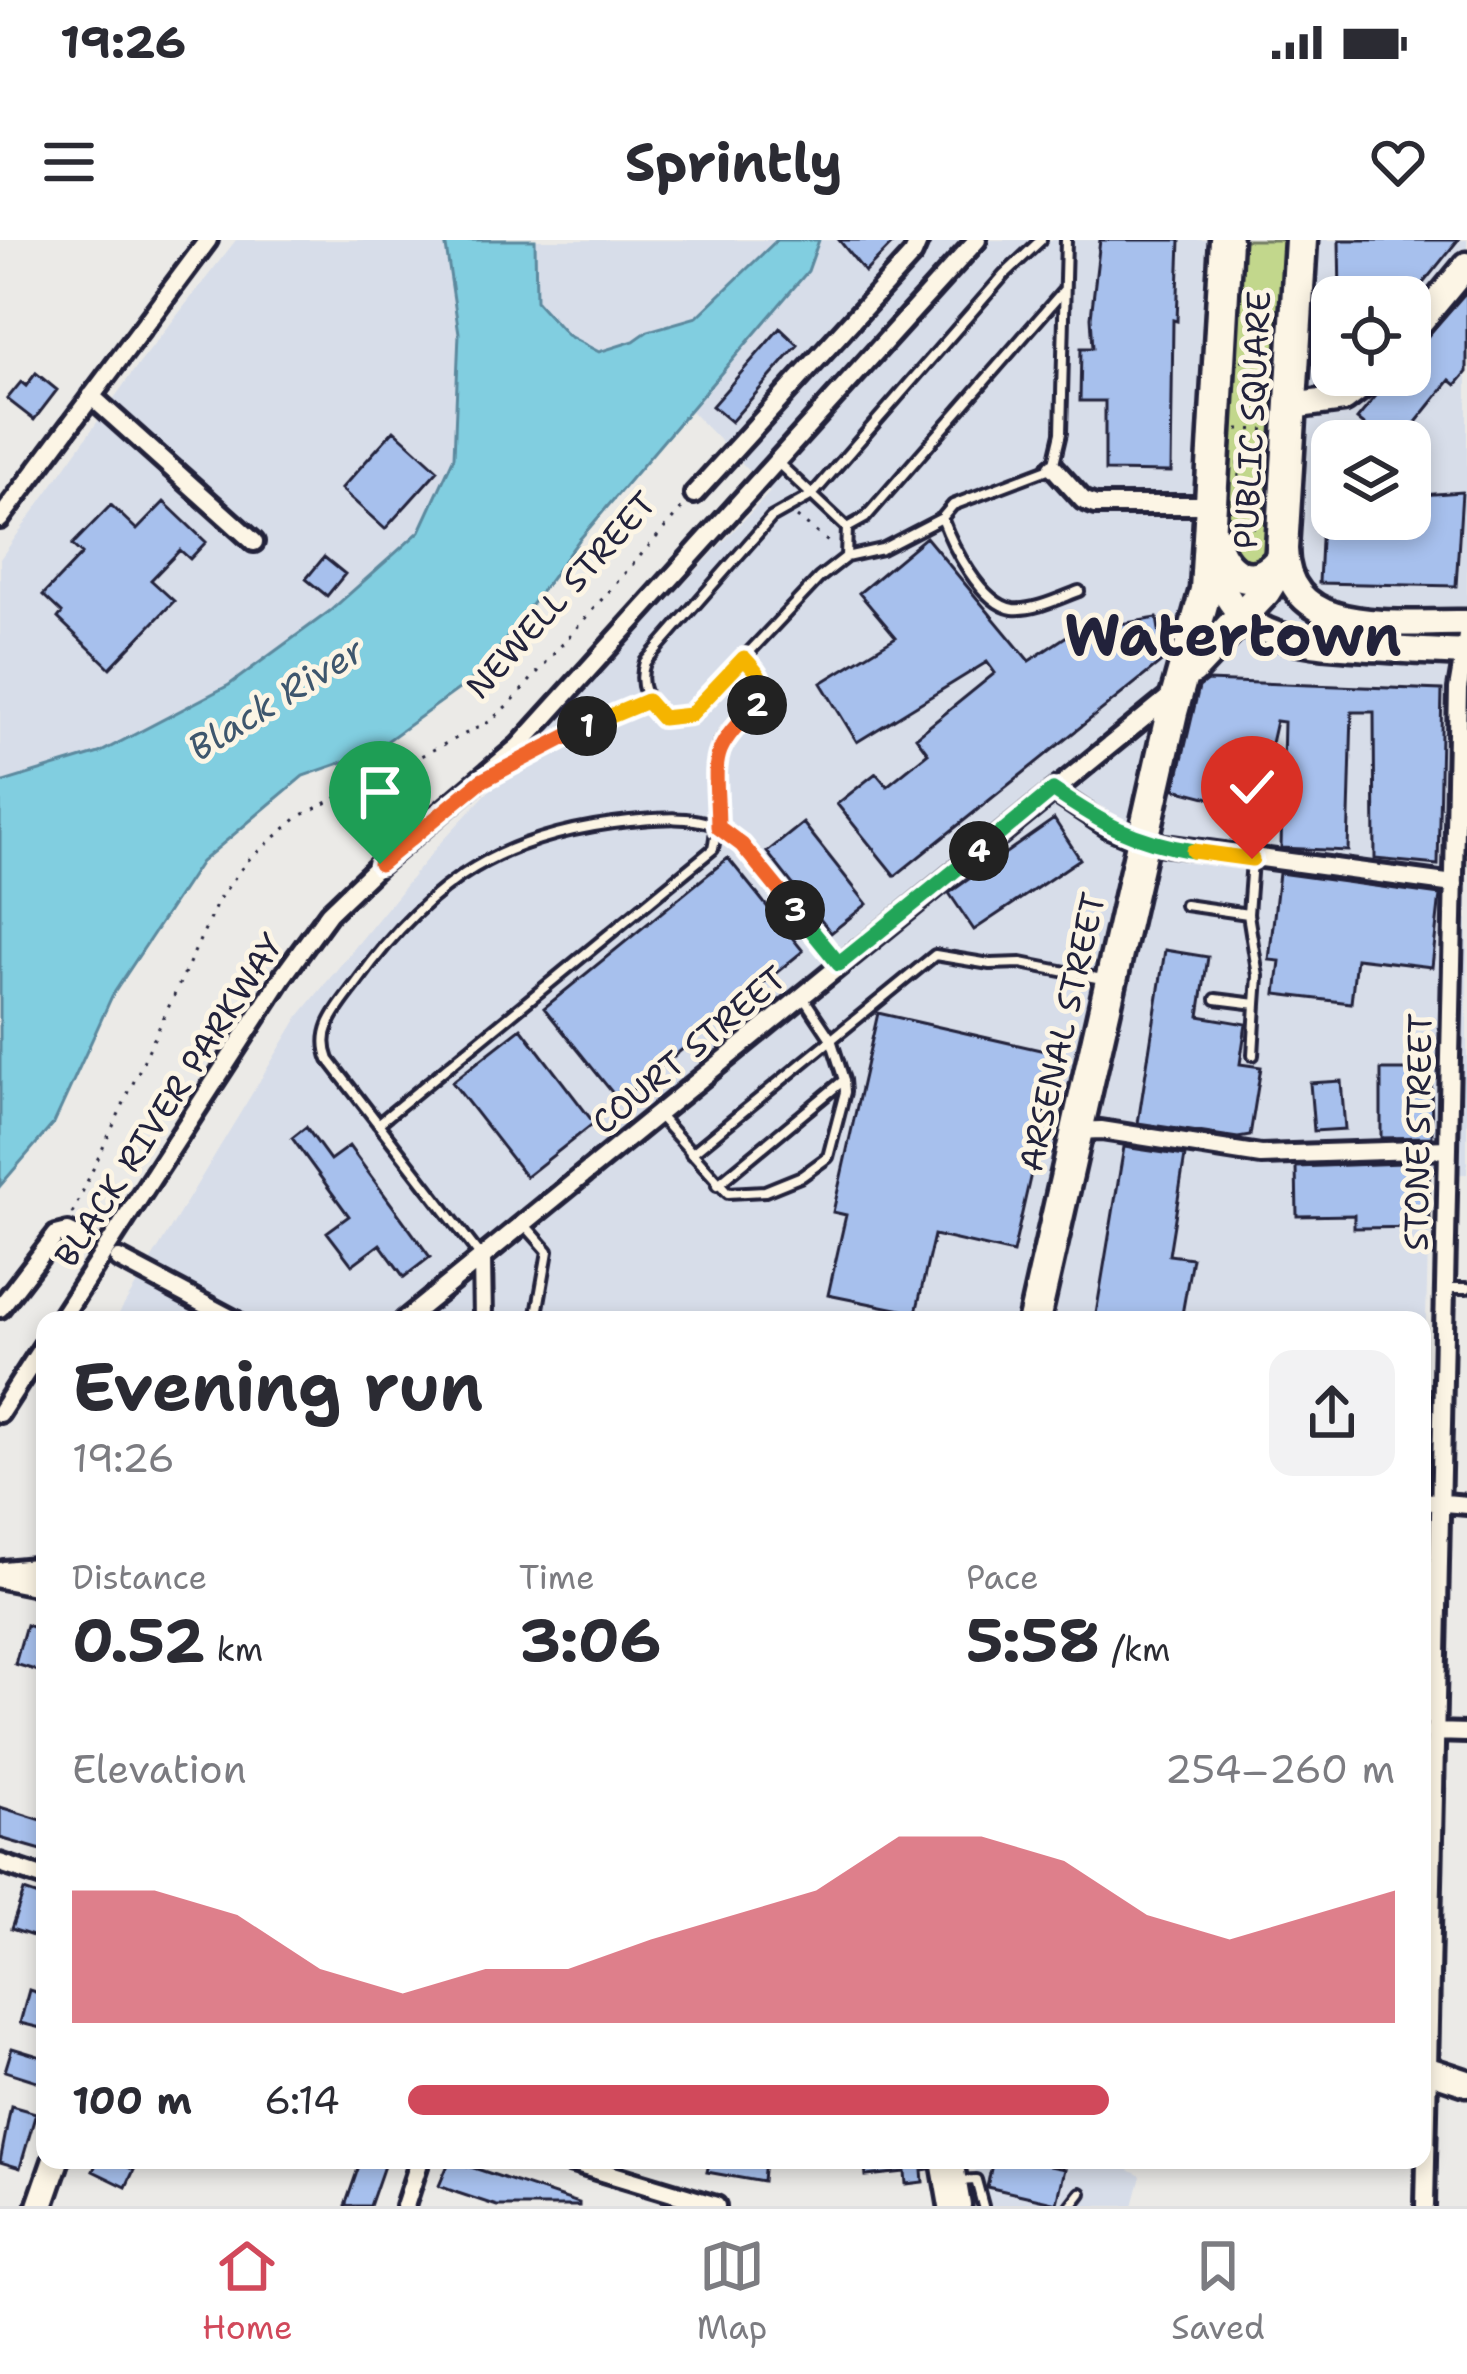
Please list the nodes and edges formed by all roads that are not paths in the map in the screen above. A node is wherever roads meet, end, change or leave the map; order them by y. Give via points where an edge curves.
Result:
1 (208, 240) edge
2 (919, 240) edge
3 (976, 240) edge
4 (1041, 240) edge
5 (1066, 240) edge
6 (1226, 240) edge
7 (1298, 246) edge
8 (1467, 265) edge
9 (1065, 289) junction
10 (1431, 309) edge
11 (92, 396) junction
12 (1349, 396) edge
13 (1282, 418) junction
14 (777, 462) junction
15 (1053, 467) junction
16 (694, 494) road end
17 (812, 494) junction
18 (1222, 513) junction
19 (942, 518) junction
20 (0, 519) edge
21 (847, 528) junction
22 (254, 542) dead end
23 (1285, 548) junction
24 (846, 557) junction
25 (1079, 591) dead end
26 (1281, 593) junction
27 (1240, 614) junction
28 (1467, 623) edge
29 (1466, 647) edge
30 (744, 658) junction
31 (1179, 689) junction
32 (647, 701) junction
33 (481, 781) junction
34 (1053, 790) junction
35 (718, 827) junction
36 (1142, 842) junction
37 (1252, 859) junction
38 (1454, 884) junction
39 (1185, 905) dead end
40 (1248, 914) junction
41 (839, 964) junction
42 (1110, 980) junction
43 (802, 995) junction
44 (1216, 998) dead end
45 (1256, 1004) junction
46 (831, 1039) junction
47 (1253, 1055) dead end
48 (844, 1080) junction
49 (659, 1115) junction
50 (378, 1124) junction
51 (1076, 1131) junction
52 (1448, 1149) junction
53 (691, 1154) junction
54 (717, 1185) junction
55 (1447, 1192) junction
56 (1467, 1192) edge
57 (524, 1223) junction
58 (87, 1241) dead end
59 (482, 1258) junction
60 (118, 1259) dead end
61 (1444, 1288) junction
62 (1467, 1288) edge
63 (0, 1309) edge
64 (66, 1311) edge
65 (217, 1311) edge
66 (416, 1311) edge
67 (483, 1311) edge
68 (538, 1311) edge
69 (1036, 1311) edge
70 (36, 1357) edge
71 (0, 1413) edge
72 (1431, 1488) edge
73 (1431, 1503) edge
74 (1467, 1505) edge
75 (36, 1567) edge
76 (0, 1573) edge
77 (1431, 1579) edge
78 (36, 1582) edge
79 (1433, 1732) junction
80 (1467, 1733) edge
81 (1431, 1816) edge
82 (0, 1863) edge
83 (36, 1875) edge
84 (1431, 2071) edge
85 (1467, 2083) edge
86 (53, 2169) edge
87 (417, 2169) edge
88 (593, 2169) edge
89 (1425, 2169) edge
90 (951, 2182) edge
91 (1081, 2193) dead end
92 (40, 2206) edge
93 (405, 2206) edge
94 (716, 2206) edge
95 (983, 2206) edge
96 (1072, 2206) edge
97 (1425, 2206) edge

1 - 11 street
2 - 16 street, NEWELL STREET
3 - 14 street, BLACK RIVER PARKWAY
4 - 17 lane
5 - 9 lane
6 - 18 highway, PUBLIC SQUARE
7 - 13 highway, PUBLIC SQUARE
8 - 10 main road
9 - 15 lane
9 - 21 lane via 865,518
11 - 20 street
11 - 22 street
12 - 13 main road
13 - 23 highway, PUBLIC SQUARE
14 - 17 lane
14 - 33 street, BLACK RIVER PARKWAY
15 - 18 street via 1095,505
15 - 19 lane via 953,505
17 - 21 lane
17 - 32 lane via 771,518 645,662
18 - 23 highway via 1224,566 1243,578 1264,575
18 - 27 main road via 1222,584
18 - 31 highway, PUBLIC SQUARE
19 - 24 lane via 882,549
19 - 25 lane via 961,561 1000,605 1022,608
21 - 24 lane
23 - 26 highway, PUBLIC SQUARE
24 - 30 lane
26 - 27 highway, PUBLIC SQUARE
26 - 28 main road via 1336,617
27 - 29 main road via 1304,644
27 - 31 highway, PUBLIC SQUARE
29 - 38 street, STONE STREET
30 - 32 lane via 690,715 662,718
30 - 35 lane via 764,690 717,749
31 - 34 street, COURT STREET
31 - 36 highway, ARSENAL STREET
32 - 33 lane
33 - 64 street, BLACK RIVER PARKWAY via 329,913
34 - 36 street
34 - 41 street, COURT STREET
35 - 41 lane via 742,845
35 - 50 lane via 713,849
35 - 50 lane via 650,819 537,836 410,913 322,1039
36 - 37 street
36 - 42 highway, ARSENAL STREET
37 - 38 street
37 - 40 lane
38 - 52 street, STONE STREET
39 - 40 lane
40 - 45 lane
41 - 43 street, COURT STREET
42 - 46 lane via 935,955
42 - 51 highway, ARSENAL STREET
43 - 46 lane
43 - 49 street, COURT STREET
44 - 45 lane
45 - 47 lane
46 - 48 lane
46 - 53 lane
48 - 54 lane
48 - 54 lane via 828,1157 764,1191 736,1195
49 - 53 lane
49 - 57 street, COURT STREET
50 - 59 lane
51 - 52 street via 1261,1155
51 - 69 highway, ARSENAL STREET
52 - 55 street, STONE STREET
53 - 54 lane
55 - 56 lane
55 - 61 street, STONE STREET
57 - 59 street, COURT STREET
57 - 68 lane via 548,1251
58 - 63 street via 56,1234
59 - 66 street, COURT STREET
59 - 67 street
60 - 65 street
61 - 62 lane
61 - 72 street, STONE STREET
70 - 71 street
73 - 74 street
75 - 76 street
76 - 78 main road
77 - 79 street, STONE STREET
79 - 80 street
79 - 81 street, STONE STREET
82 - 83 street
84 - 85 main road
86 - 92 main road
87 - 93 street
88 - 94 street
89 - 97 street, STONE STREET
90 - 95 lane via 976,2180
91 - 96 lane

